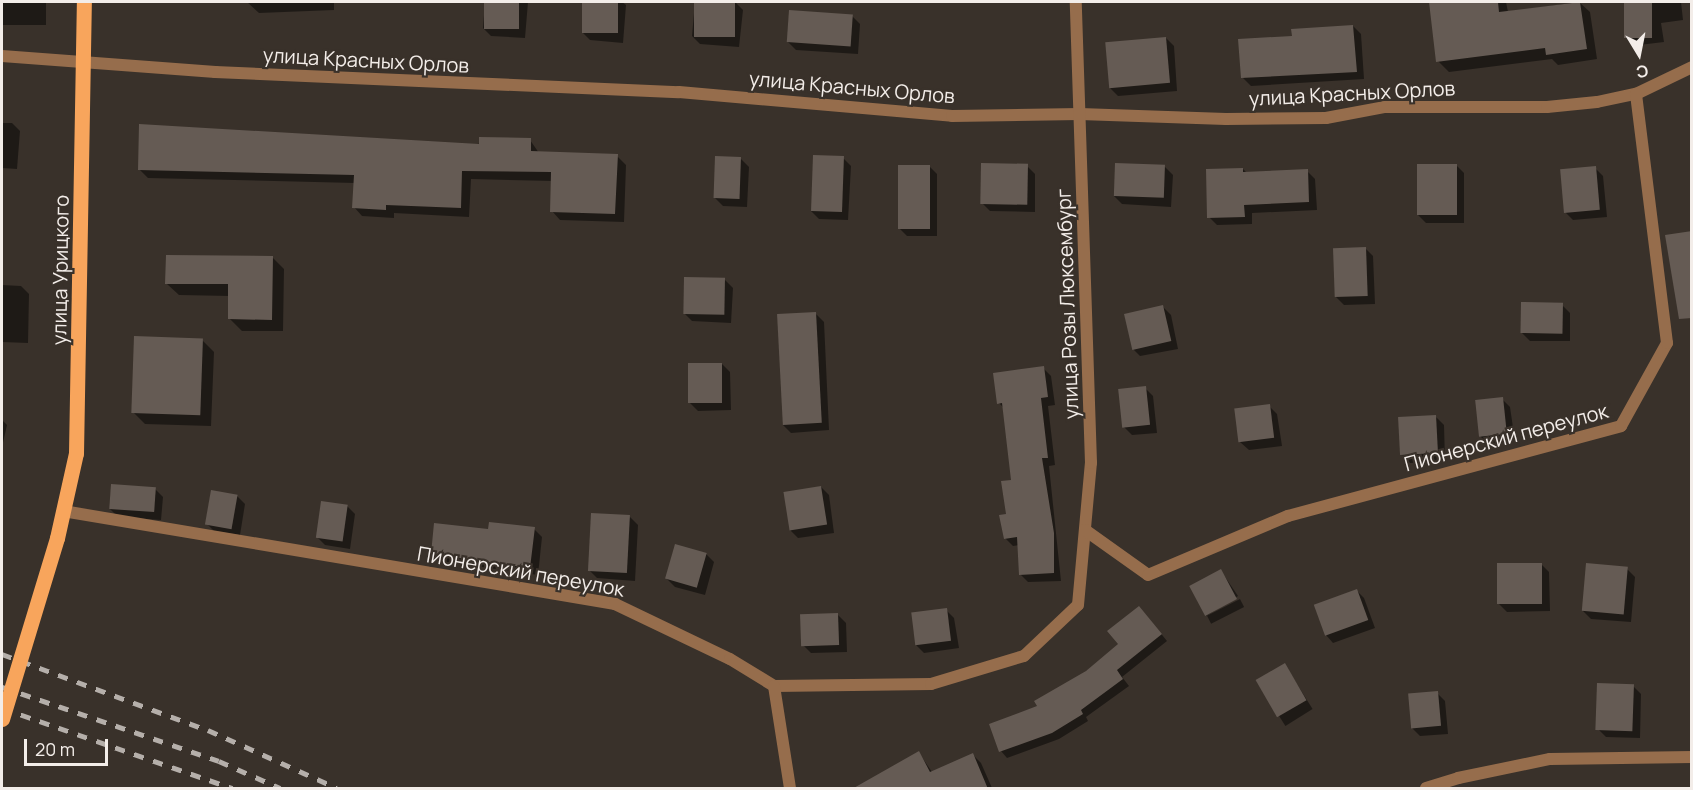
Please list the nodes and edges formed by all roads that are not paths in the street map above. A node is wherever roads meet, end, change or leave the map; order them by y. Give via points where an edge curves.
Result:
1 (84, 2) edge
2 (1076, 2) edge
3 (2, 56) edge
4 (82, 60) junction
5 (1692, 67) edge
6 (1636, 94) junction
7 (1080, 114) junction
8 (63, 511) junction
9 (1085, 530) junction
10 (774, 686) junction
11 (2, 719) edge
12 (1692, 757) edge
13 (790, 789) edge
14 (1426, 789) edge

1 - 4 main road, улица Урицкого
2 - 7 street, улица Розы Люксембург
3 - 4 street, улица Красных Орлов
4 - 7 street, улица Красных Орлов via 215,72 679,92 952,116
4 - 8 main road, улица Урицкого via 82,284 76,453
5 - 6 street, улица Красных Орлов
6 - 7 street, улица Красных Орлов via 1547,107 1384,107 1326,118
6 - 9 street, Пионерский переулок via 1667,343 1621,426 1288,516 1148,575
7 - 9 street, улица Розы Люксембург via 1091,463
8 - 10 street, Пионерский переулок via 615,604 730,659
8 - 11 main road, улица Урицкого, bridge
9 - 10 street, улица Розы Люксембург via 1078,605 1024,656 931,684
10 - 13 street
12 - 14 street via 1550,759 1458,777

